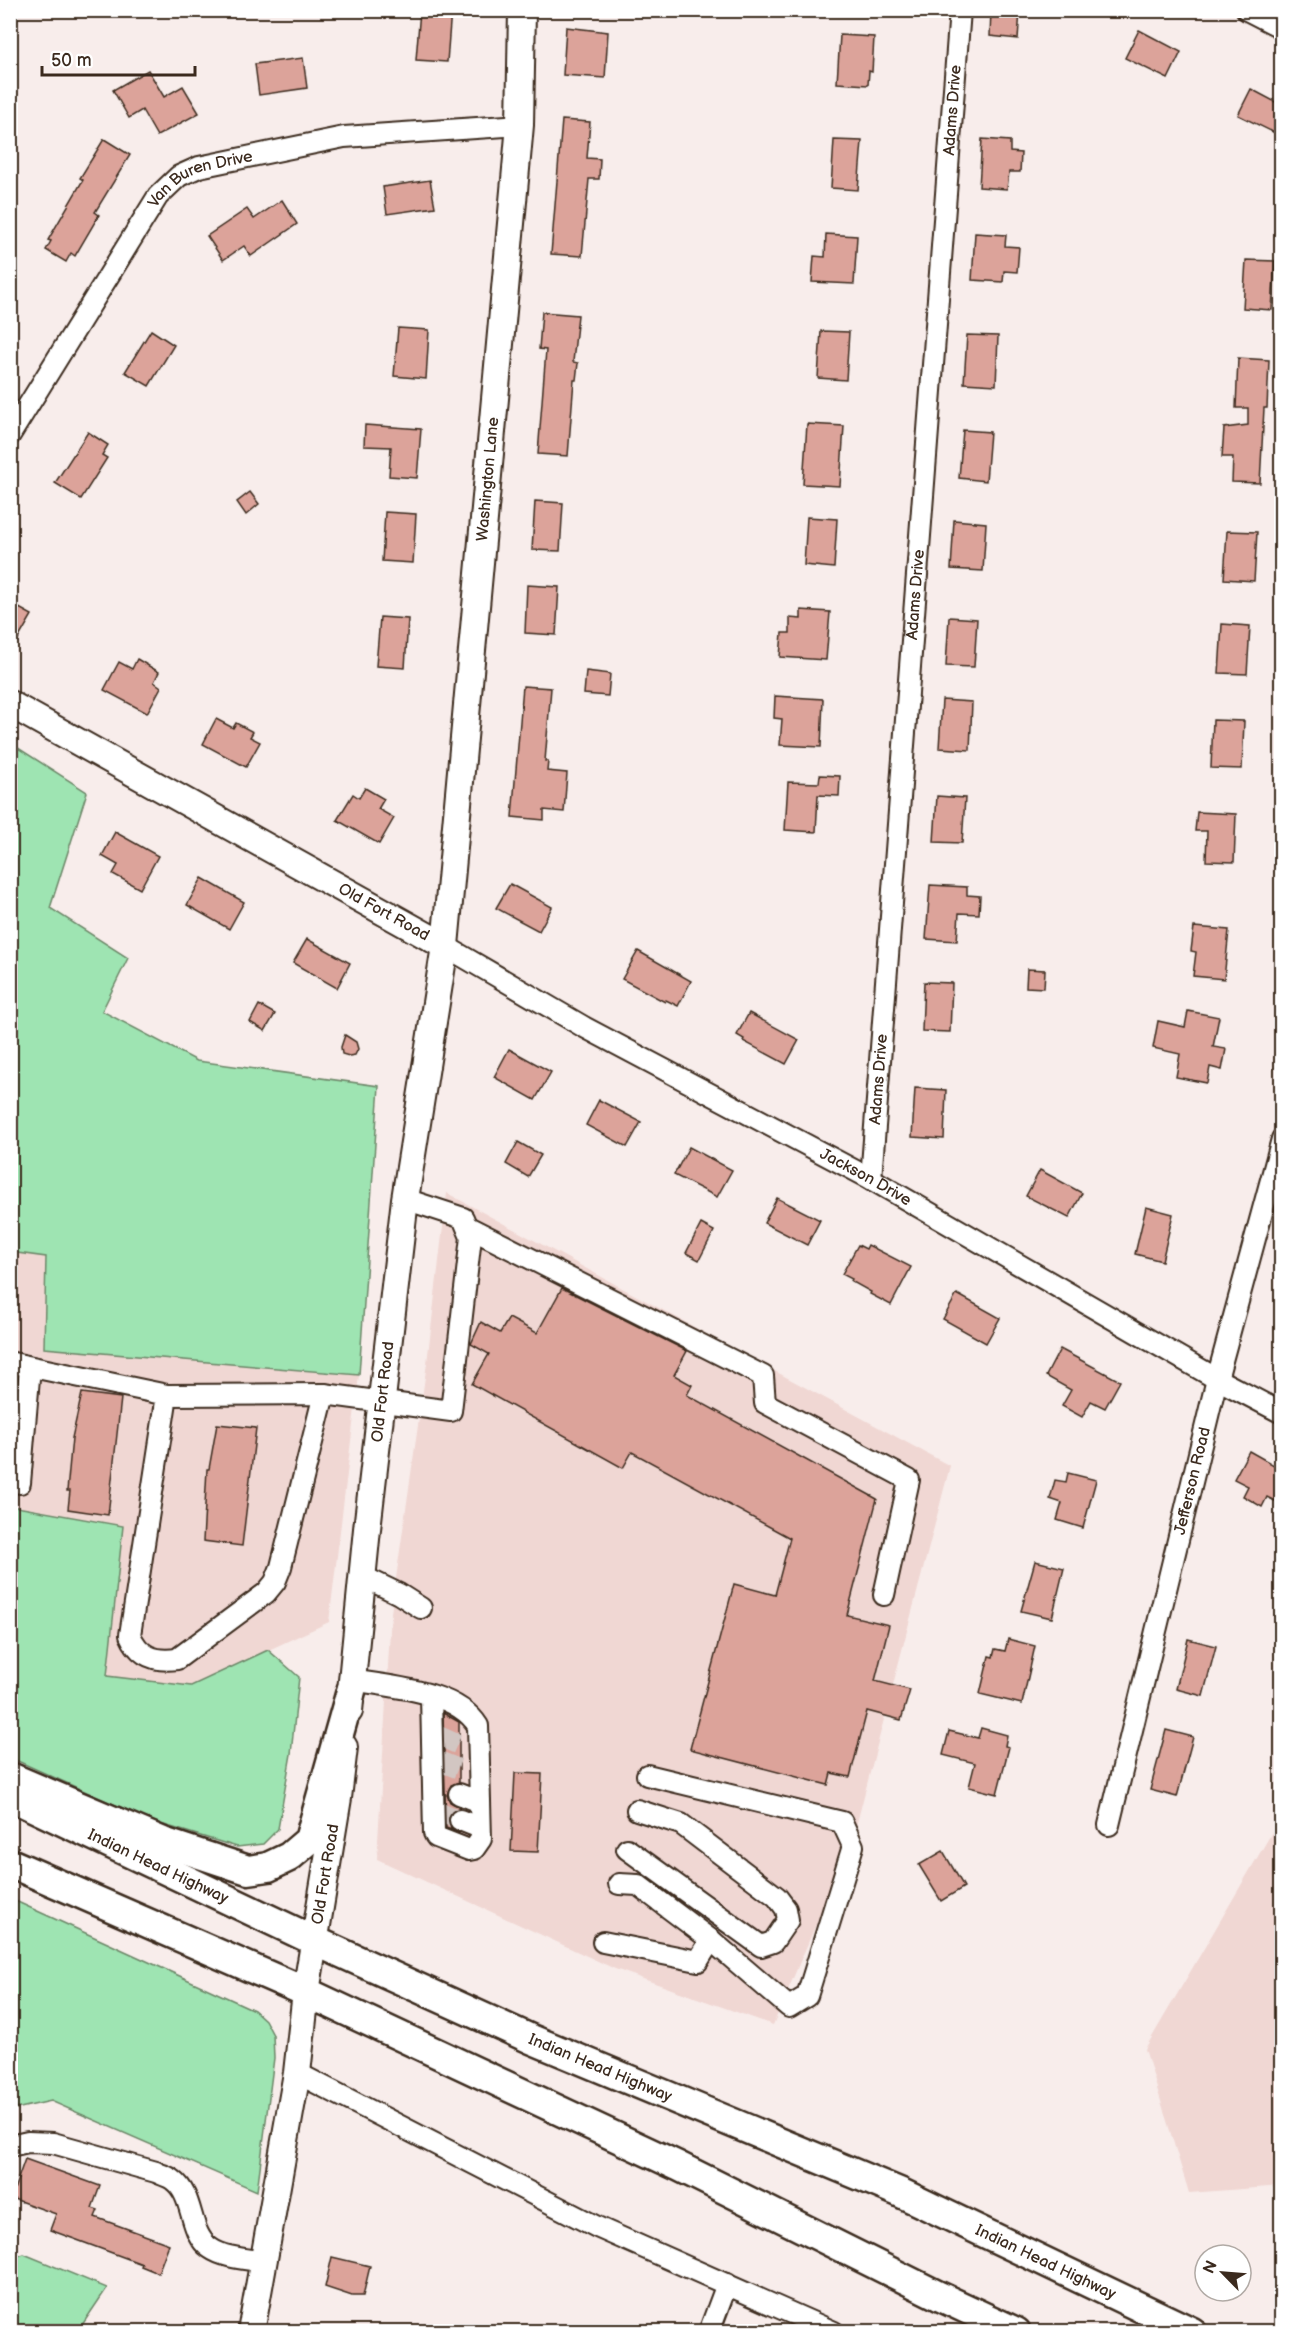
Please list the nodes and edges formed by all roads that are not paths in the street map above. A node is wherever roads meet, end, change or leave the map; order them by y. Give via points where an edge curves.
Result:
1 (522, 10) edge
2 (960, 10) edge
3 (1248, 10) edge
4 (1281, 28) edge
5 (520, 125) junction
6 (10, 435) edge
7 (10, 704) edge
8 (446, 946) junction
9 (1281, 1139) edge
10 (871, 1179) junction
11 (405, 1199) junction
12 (468, 1227) junction
13 (1217, 1379) junction
14 (324, 1394) junction
15 (167, 1395) junction
16 (381, 1403) junction
17 (1281, 1413) edge
18 (20, 1483) dead end
19 (362, 1576) junction
20 (885, 1595) dead end
21 (421, 1608) dead end
22 (352, 1685) junction
23 (430, 1695) junction
24 (459, 1745) tunnel mouth
25 (478, 1754) junction
26 (459, 1769) tunnel mouth
27 (647, 1775) dead end
28 (10, 1777) edge
29 (479, 1777) junction
30 (459, 1794) dead end
31 (10, 1796) edge
32 (480, 1802) junction
33 (638, 1810) dead end
34 (460, 1820) tunnel mouth
35 (1109, 1825) dead end
36 (480, 1828) junction
37 (627, 1849) dead end
38 (10, 1863) edge
39 (619, 1884) dead end
40 (711, 1940) junction
41 (315, 1941) junction
42 (603, 1942) dead end
43 (306, 1992) junction
44 (297, 2073) junction
45 (10, 2146) edge
46 (264, 2262) junction
47 (727, 2284) junction
48 (251, 2331) edge
49 (709, 2331) edge
50 (834, 2331) edge
51 (1016, 2331) edge
52 (1192, 2331) edge

1 - 5 main road, Washington Lane
2 - 10 street, Adams Drive
3 - 4 street
5 - 6 street, Van Buren Drive via 344,137 199,167 179,176 158,196
5 - 8 main road, Washington Lane
7 - 8 main road, Old Fort Road
8 - 10 street, Jackson Drive via 584,1027
8 - 11 main road, Old Fort Road
9 - 13 street, Jefferson Road
10 - 13 street, Jackson Drive
11 - 12 street via 463,1218
11 - 16 main road, Old Fort Road
12 - 16 street via 471,1237 451,1411
12 - 20 street via 763,1376 765,1403 909,1480
13 - 17 street, Jackson Drive
13 - 35 street, Jefferson Road
14 - 15 street
14 - 15 street via 275,1582 267,1593 177,1659 166,1661 143,1654 130,1635
14 - 16 street
15 - 18 street via 21,1365
16 - 19 main road, Old Fort Road
19 - 21 street
19 - 22 main road, Old Fort Road
22 - 23 street
22 - 28 highway via 309,1840 289,1857 268,1867 248,1870 163,1842
22 - 41 main road, Old Fort Road
23 - 25 street via 473,1718 478,1726
23 - 36 street via 435,1734 436,1811 432,1824 436,1837 474,1850
24 - 25 street
25 - 29 street
26 - 29 street
27 - 40 street via 842,1822 853,1846 807,1996 789,2007
29 - 32 street
30 - 32 street
31 - 41 highway, Indian Head Highway
32 - 36 street
33 - 37 street via 681,1824 777,1897 788,1920 773,1942 761,1946
34 - 36 street
38 - 43 highway
39 - 40 street via 638,1885
40 - 42 street via 698,1961
41 - 43 main road, Old Fort Road
41 - 52 highway, Indian Head Highway via 531,2039 899,2192
43 - 44 main road, Old Fort Road
43 - 51 highway via 678,2166
44 - 46 main road, Old Fort Road
44 - 47 street via 597,2227
45 - 46 street via 53,2143 172,2179 183,2190 198,2234 209,2248
46 - 48 main road, Old Fort Road
47 - 49 street
47 - 50 street

